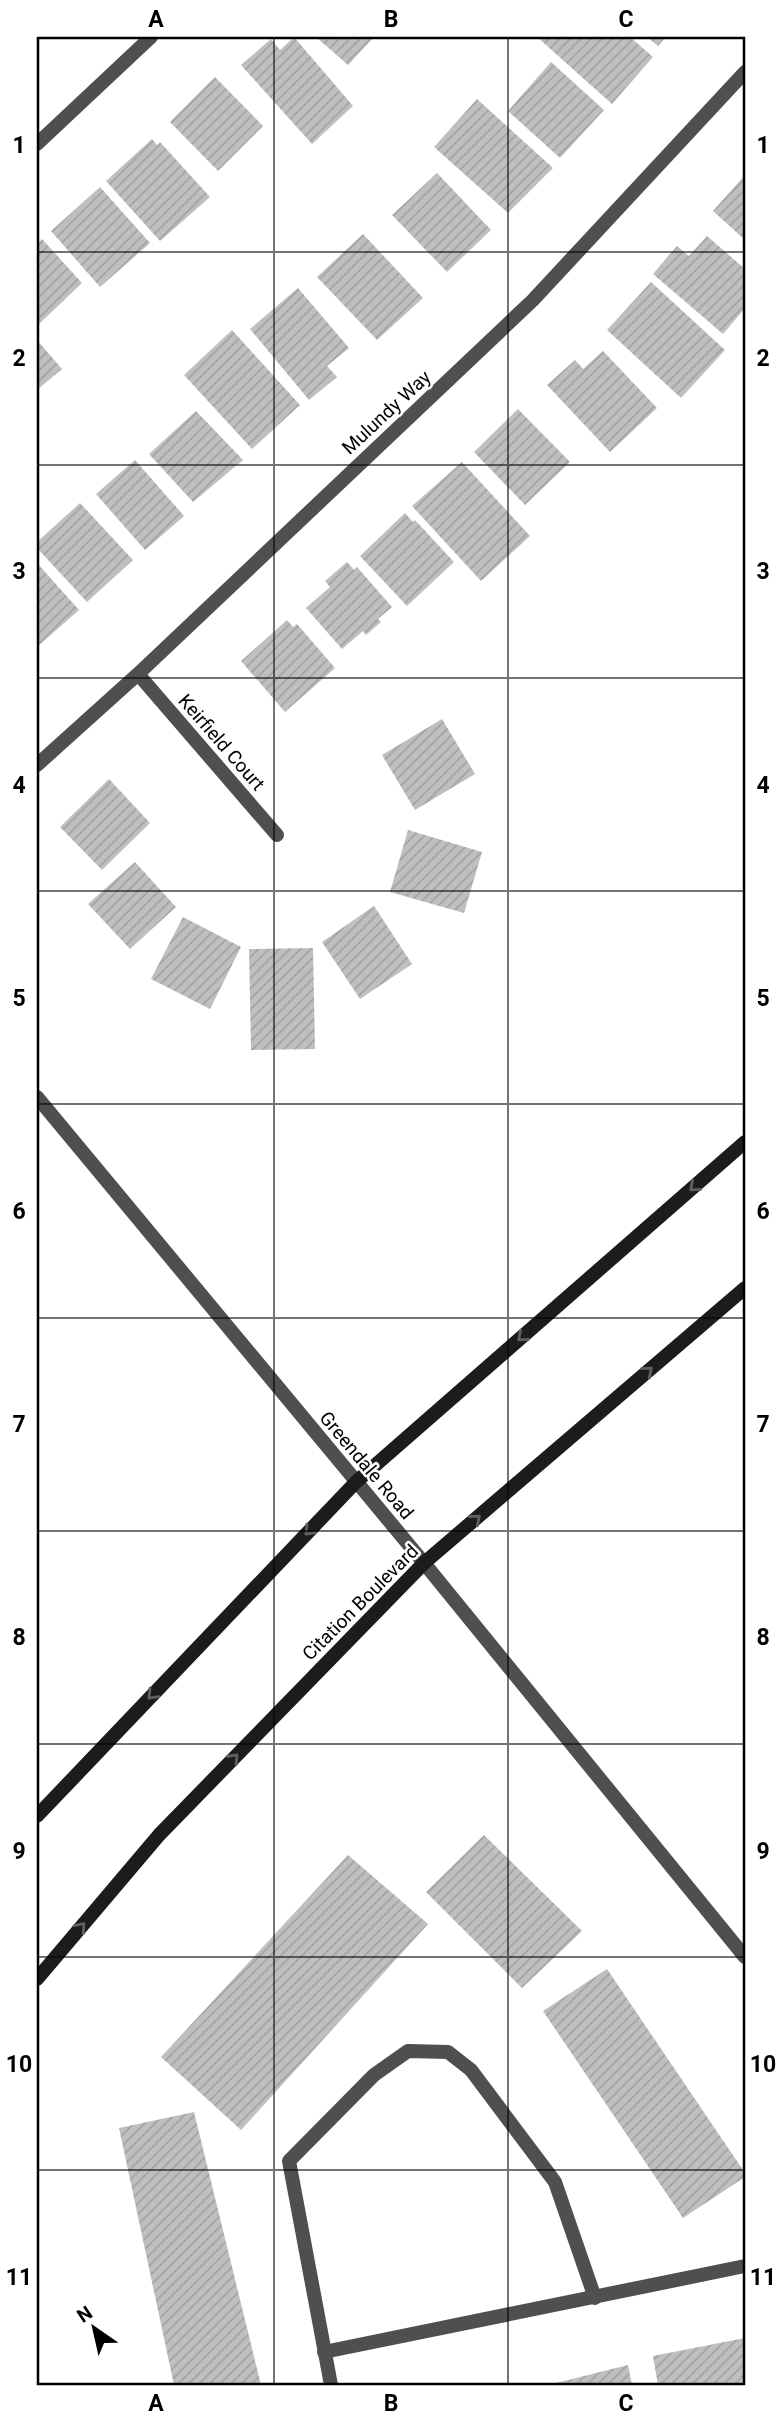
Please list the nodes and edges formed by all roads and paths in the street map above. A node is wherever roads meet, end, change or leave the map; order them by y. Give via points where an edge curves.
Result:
1 (151, 37) edge
2 (745, 72) edge
3 (37, 144) edge
4 (138, 674) junction
5 (37, 765) edge
6 (277, 835) dead end
7 (37, 1097) edge
8 (745, 1142) edge
9 (745, 1288) edge
10 (356, 1482) junction
11 (424, 1563) junction
12 (37, 1816) edge
13 (745, 1957) edge
14 (37, 1979) edge
15 (745, 2266) edge
16 (595, 2298) junction
17 (324, 2352) junction
18 (331, 2385) edge

1 - 3 street
2 - 4 street, Mulundy Way via 533,300
4 - 5 street, Mulundy Way
4 - 6 street, Keirfield Court
7 - 10 street, Greendale Road
8 -> 10 main road
11 -> 9 main road, Citation Boulevard
10 - 11 street, Greendale Road
10 -> 12 main road
11 - 13 street, Greendale Road
14 -> 11 main road, Citation Boulevard via 159,1835
15 - 16 street
16 - 17 street
16 - 17 street via 555,2182 471,2070 448,2052 408,2051 374,2075 289,2161
17 - 18 street

